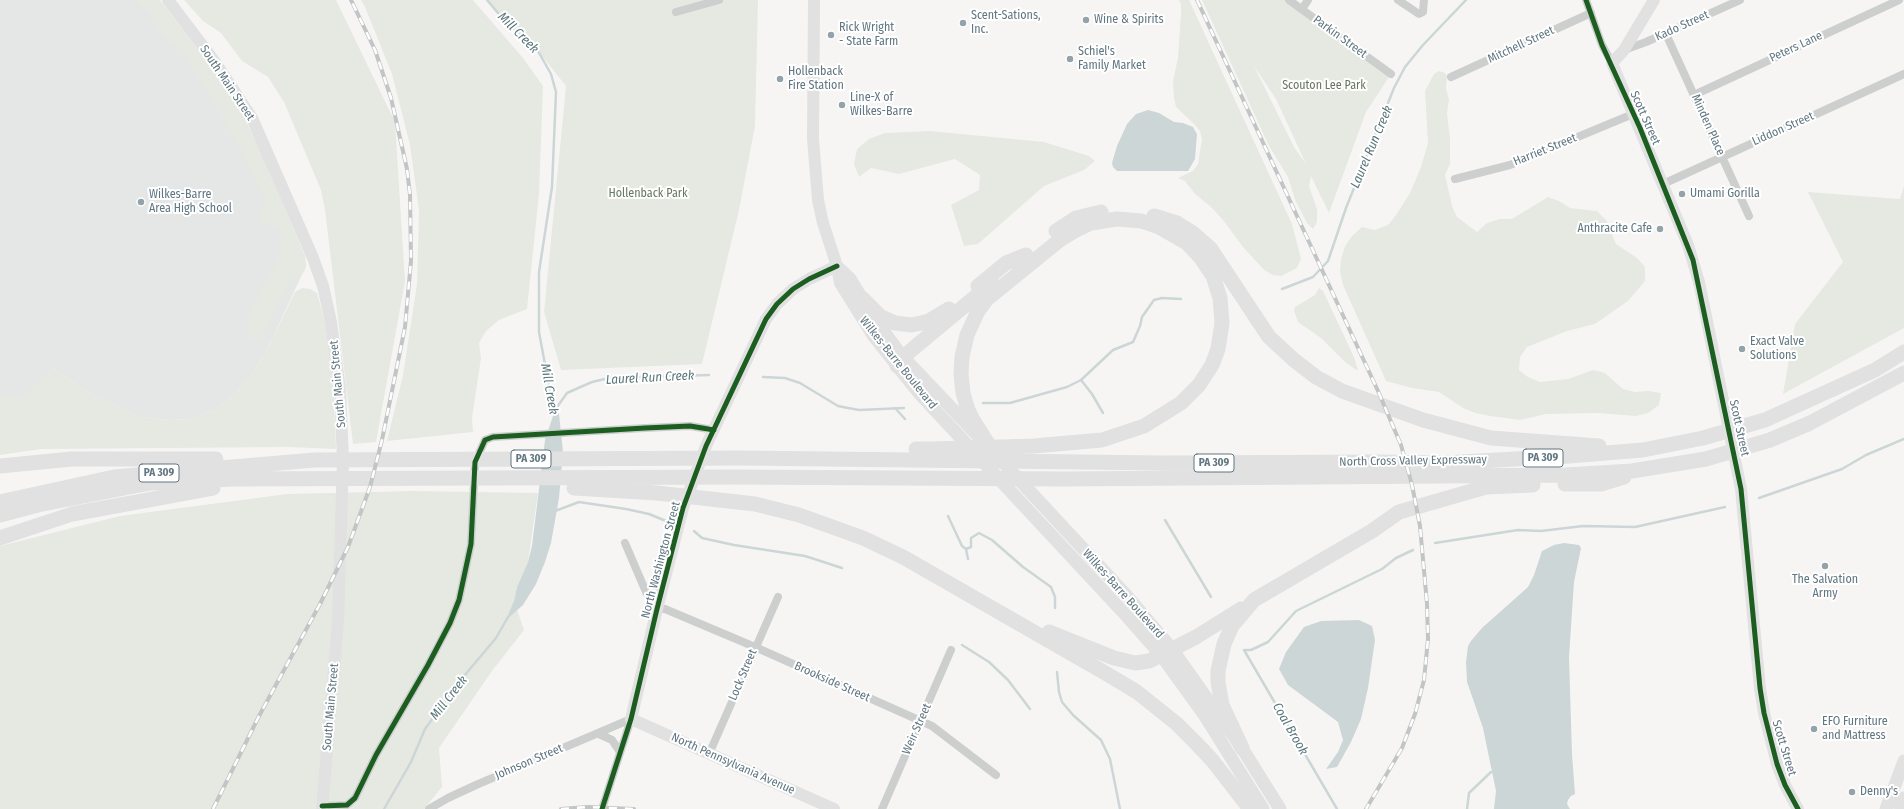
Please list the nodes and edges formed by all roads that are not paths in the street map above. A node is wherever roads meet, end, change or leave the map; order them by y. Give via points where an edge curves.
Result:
1 (168, 0) edge
2 (720, 0) edge
3 (814, 0) edge
4 (1289, 0) edge
5 (1308, 0) edge
6 (1398, 0) edge
7 (1424, 0) edge
8 (1586, 0) edge
9 (1654, 0) edge
10 (1740, 0) edge
11 (1899, 0) edge
12 (1302, 9) junction
13 (676, 12) dead end
14 (1591, 13) junction
15 (1666, 34) junction
16 (1624, 50) junction
17 (1612, 63) junction
18 (1391, 74) dead end
19 (1904, 74) edge
20 (1451, 78) dead end
21 (1694, 95) junction
22 (1633, 114) junction
23 (1722, 157) junction
24 (1455, 179) dead end
25 (1663, 184) junction
26 (1749, 216) dead end
27 (1026, 255) junction
28 (837, 266) junction
29 (862, 298) junction
30 (987, 298) junction
31 (1904, 352) edge
32 (903, 362) junction
33 (1904, 373) edge
34 (714, 430) junction
35 (1643, 450) junction
36 (994, 453) junction
37 (933, 454) junction
38 (318, 460) junction
39 (0, 466) edge
40 (1664, 466) junction
41 (1443, 470) junction
42 (316, 479) junction
43 (445, 480) junction
44 (0, 502) edge
45 (0, 515) edge
46 (0, 538) edge
47 (626, 543) dead end
48 (947, 583) junction
49 (778, 597) dead end
50 (1254, 600) junction
51 (657, 609) junction
52 (755, 647) junction
53 (951, 650) dead end
54 (1166, 652) junction
55 (631, 719) junction
56 (919, 721) junction
57 (599, 734) junction
58 (1242, 748) junction
59 (620, 752) junction
60 (709, 754) junction
61 (1904, 761) edge
62 (996, 775) dead end
63 (1904, 798) edge
64 (322, 808) edge
65 (429, 809) edge
66 (602, 809) edge
67 (834, 809) edge
68 (882, 809) edge
69 (1250, 809) edge
70 (1263, 809) edge
71 (1280, 809) edge
72 (1798, 809) edge
73 (1886, 809) edge
74 (1900, 809) edge

1 - 64 street, South Main Street via 252,118 313,258 323,286 331,322 340,389 343,460 336,648
2 - 13 street
3 - 28 street via 815,169 823,223
4 - 12 street, Parkin Street
5 - 12 street
6 - 7 street via 1414,12 1422,14
8 - 14 street
9 - 16 street
10 - 15 street, Kado Street
11 - 21 street, Peters Lane
12 - 18 street, Parkin Street
14 - 17 street via 1602,45
14 - 20 street, Mitchell Street
15 - 16 street, Kado Street
15 - 21 street, Minden Place
16 - 17 street
17 - 22 street, Scott Street
19 - 23 street, Liddon Street
21 - 23 street, Minden Place
22 - 24 street, Harriet Street via 1510,165
22 - 25 street, Scott Street
23 - 25 street, Liddon Street
23 - 26 street, Minden Place
25 - 72 street, Scott Street via 1688,245 1699,284 1741,489 1764,713 1777,764
27 - 29 highway via 1006,263 958,302 920,324 895,323 881,317
27 - 32 highway
27 - 35 highway via 1066,224 1093,213 1142,212 1177,223 1210,248 1263,328 1284,352 1316,377 1352,395 1423,420 1491,438
28 - 29 street, Wilkes-Barre Boulevard via 850,278
28 - 32 street, Wilkes-Barre Boulevard via 840,284 856,312 873,336
28 - 34 street, North Washington Street via 793,289 772,311 761,329
29 - 32 street, Wilkes-Barre Boulevard
30 - 32 highway
30 - 36 highway via 967,335 961,374 968,410
30 - 37 highway via 1068,234 1091,223 1113,220 1149,223 1187,243 1213,276 1220,298 1222,323 1218,349 1204,379 1187,398 1151,423 1116,436 1086,443
31 - 35 highway, North Cross Valley Expressway / PA 309 via 1876,370 1765,420 1703,438
32 - 36 main road, Wilkes-Barre Boulevard
32 - 54 main road, Wilkes-Barre Boulevard via 919,393
33 - 40 highway, North Cross Valley Expressway / PA 309 via 1810,423 1770,440 1706,459
34 - 51 street, North Washington Street via 683,508
34 - 64 street via 690,426 493,436 485,440 475,462 472,544 459,600 450,623 376,755 355,798 347,805
35 - 41 highway, North Cross Valley Expressway / PA 309
36 - 54 main road, Wilkes-Barre Boulevard via 1127,596
37 - 38 highway, PA 309 via 758,459
37 - 41 highway, North Cross Valley Expressway / PA 309 via 1046,462 1381,462
38 - 39 highway via 72,459
38 - 44 highway, PA 309 via 114,477
40 - 41 highway, North Cross Valley Expressway / PA 309 via 1632,471 1565,475
40 - 50 highway via 1601,484 1486,487 1399,512 1372,531
41 - 43 highway, North Cross Valley Expressway / PA 309 via 1379,477 733,477
42 - 43 highway, PA 309
42 - 45 highway, PA 309 via 150,483 38,504
42 - 46 highway via 220,487 80,513
43 - 48 highway via 657,493 755,504 836,527 863,538
47 - 51 street, North Washington Street via 646,592
48 - 54 highway via 1044,629 1119,660 1135,663 1149,661
48 - 69 highway via 1137,692 1196,742
49 - 52 street, Lock Street
50 - 54 highway via 1196,637
50 - 58 highway via 1232,626 1224,644 1218,671 1222,705
51 - 52 street, Brookside Street via 665,609
51 - 55 street, North Washington Street
52 - 56 street, Brookside Street
52 - 60 street, Lock Street
53 - 56 street, Weir Street
54 - 58 main road, Wilkes-Barre Boulevard
54 - 70 main road, Wilkes-Barre Boulevard
55 - 57 street, Johnson Street
55 - 59 street, North Washington Street
55 - 60 street, North Pennsylvania Avenue
56 - 62 street, Brookside Street via 932,726
56 - 68 street, Weir Street
57 - 59 street via 612,740
57 - 65 street, Johnson Street via 462,791
58 - 71 main road, Wilkes-Barre Boulevard
59 - 66 street, North Washington Street
60 - 67 street, North Pennsylvania Avenue
61 - 73 main road
63 - 74 main road

